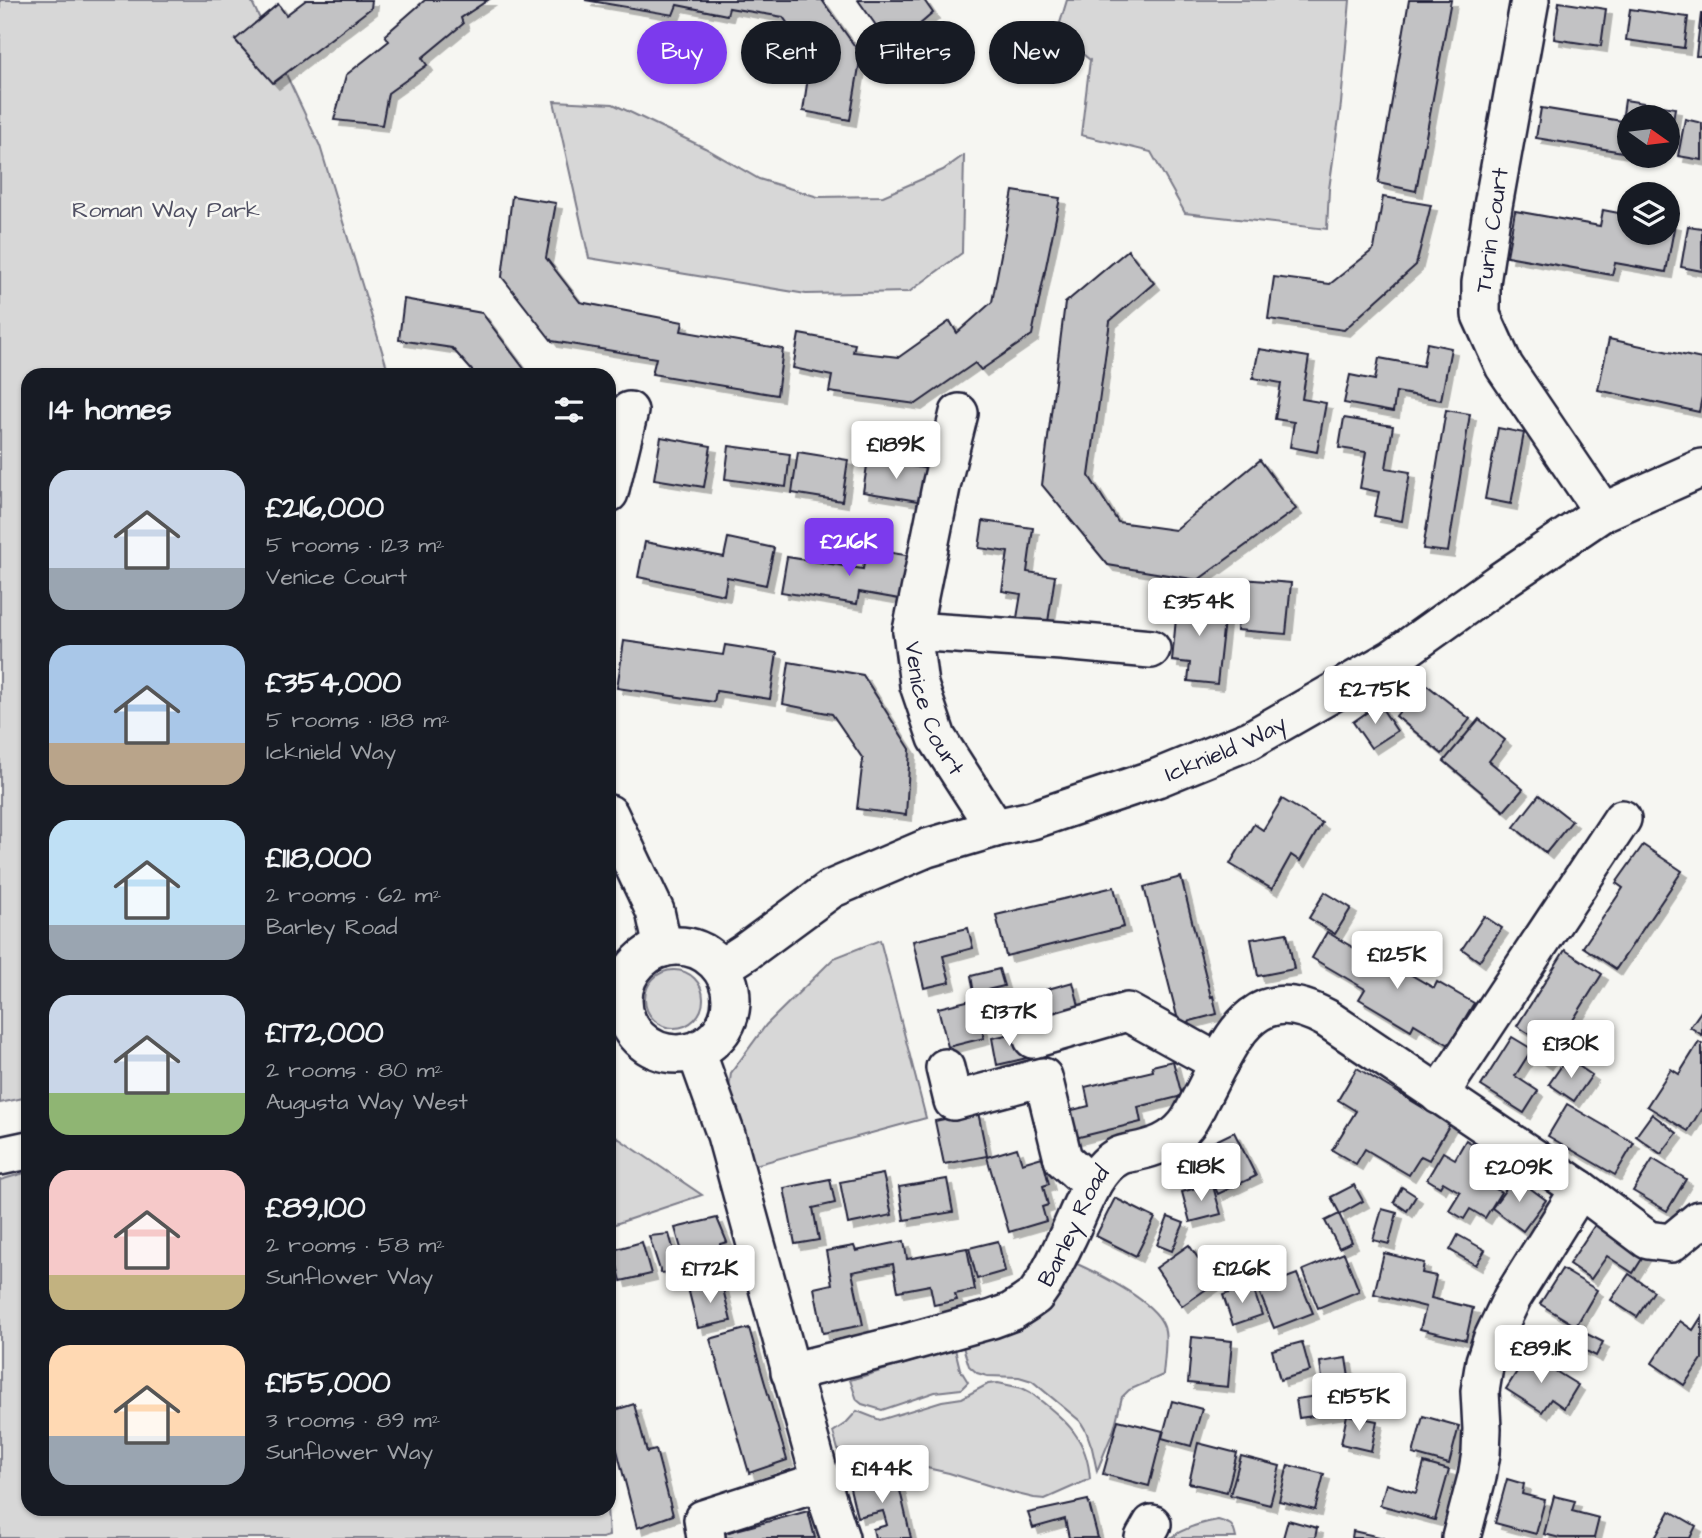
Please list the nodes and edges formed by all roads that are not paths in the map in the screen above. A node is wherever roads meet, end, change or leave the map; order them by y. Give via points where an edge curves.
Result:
1 (1530, 0) edge
2 (629, 411) dead end
3 (959, 413) dead end
4 (616, 464) edge
5 (1702, 468) edge
6 (1603, 512) junction
7 (912, 631) junction
8 (1151, 649) dead end
9 (1622, 819) dead end
10 (995, 828) junction
11 (616, 829) edge
12 (663, 948) junction
13 (721, 968) junction
14 (616, 1013) edge
15 (1033, 1039) dead end
16 (696, 1051) junction
17 (1219, 1063) junction
18 (945, 1068) dead end
19 (1439, 1095) junction
20 (21, 1152) edge
21 (0, 1156) edge
22 (1092, 1185) junction
23 (1580, 1189) junction
24 (1701, 1219) edge
25 (790, 1372) junction
26 (821, 1481) junction
27 (699, 1528) edge
28 (840, 1538) edge
29 (1461, 1538) edge

1 - 6 street, Turin Court via 1490,217 1481,283 1482,315 1504,366
2 - 4 street
3 - 7 street, Venice Court
5 - 6 street, Icknield Way
6 - 10 street, Icknield Way via 1392,659 1250,740 1157,778
7 - 8 street
7 - 10 street, Venice Court via 919,685 937,738
9 - 19 street
10 - 13 street, Icknield Way via 927,848 831,889
11 - 12 street via 655,911
12 - 13 street via 695,949
12 - 14 street via 635,965
13 - 16 street via 729,984 729,1016 711,1043
14 - 16 street via 651,1048 681,1055
15 - 17 street via 1127,1012
16 - 25 street via 726,1135
17 - 19 street, Barley Road via 1235,1035 1258,1012 1292,1005 1326,1018
17 - 22 street, Barley Road via 1188,1124 1178,1134 1152,1148 1120,1155
18 - 22 street via 953,1101 1043,1077 1063,1159
19 - 23 street, Barley Road
20 - 21 street
22 - 25 street, Barley Road via 1044,1283 1035,1296 1011,1312
23 - 24 street, Barley Road via 1648,1240 1671,1243
23 - 29 street via 1511,1298 1492,1340 1480,1391 1482,1453
25 - 26 street
26 - 27 street
26 - 28 street

